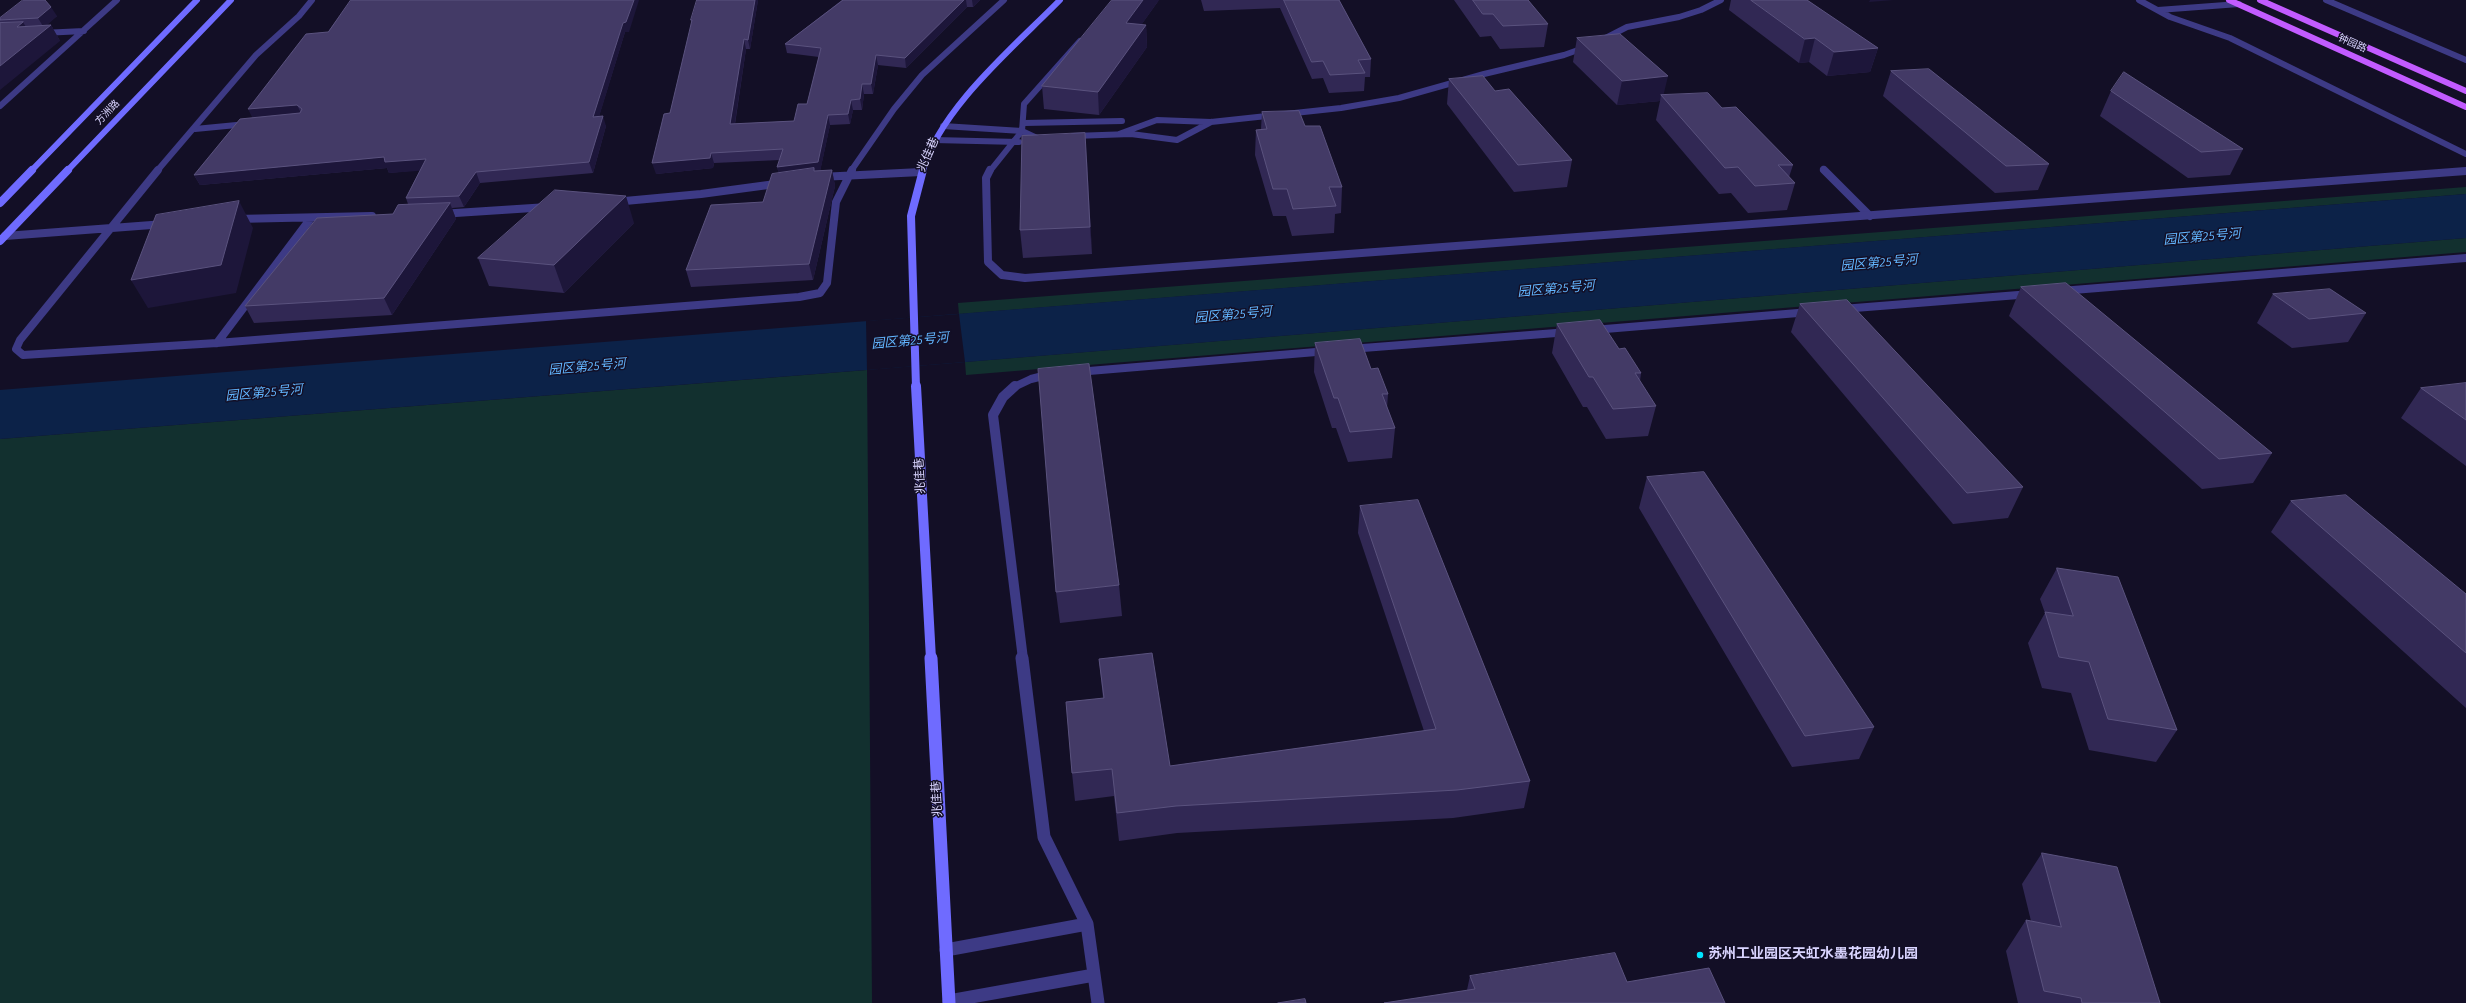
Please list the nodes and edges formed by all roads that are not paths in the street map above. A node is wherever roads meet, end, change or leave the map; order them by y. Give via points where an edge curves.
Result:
1 (118, 0) edge
2 (197, 0) edge
3 (231, 0) edge
4 (312, 0) edge
5 (1004, 0) edge
6 (1060, 0) edge
7 (1721, 0) edge
8 (2139, 0) edge
9 (2229, 0) edge
10 (2260, 0) edge
11 (2326, 0) edge
12 (2239, 4) junction
13 (2156, 10) junction
14 (84, 31) junction
15 (38, 33) edge
16 (1085, 35) edge
17 (2466, 60) edge
18 (2466, 91) edge
19 (0, 106) edge
20 (2466, 107) edge
21 (1122, 121) dead end
22 (1211, 122) junction
23 (257, 124) edge
24 (943, 126) junction
25 (1023, 127) junction
26 (195, 129) junction
27 (1119, 134) junction
28 (1067, 136) edge
29 (934, 140) junction
30 (1014, 143) junction
31 (2466, 154) edge
32 (1823, 169) dead end
33 (2466, 171) edge
34 (921, 172) junction
35 (849, 174) junction
36 (809, 179) edge
37 (793, 181) edge
38 (0, 202) edge
39 (608, 202) edge
40 (554, 207) edge
41 (429, 214) edge
42 (381, 216) edge
43 (1870, 216) junction
44 (311, 218) junction
45 (224, 220) edge
46 (170, 224) edge
47 (109, 228) junction
48 (2, 238) edge
49 (2466, 258) edge
50 (217, 343) junction
51 (1087, 924) junction
52 (946, 950) junction
53 (1094, 975) junction
54 (949, 1002) edge
55 (1098, 1003) edge

1 - 14 street
2 - 38 street, 方洲路
3 - 48 street, 方洲路
4 - 26 street via 299,16 256,55
5 - 35 street via 922,75 894,109
6 - 24 street, 兆佳巷 via 964,98
7 - 22 street via 1702,10 1679,17 1627,27 1592,45 1564,55 1399,98 1340,108
8 - 13 street
9 - 12 main road, 钟园路
10 - 18 main road, 钟园路
11 - 17 street
12 - 13 street
12 - 20 main road, 钟园路
13 - 31 street via 2230,38
14 - 15 street
14 - 19 street
16 - 25 street via 1024,104
21 - 25 street
22 - 27 street via 1157,120
22 - 27 street via 1186,138 1177,140
23 - 26 street
24 - 25 street
24 - 29 street, 兆佳巷
25 - 30 street
25 - 30 street via 1041,138
26 - 47 street
27 - 28 street
29 - 30 street
29 - 34 street, 兆佳巷
30 - 43 street via 993,165 986,178 988,262 993,272 1015,278
32 - 43 street
33 - 43 street
34 - 35 street
34 - 52 street, 兆佳巷 via 911,216 913,317
35 - 36 street
35 - 50 street via 836,202 827,283 824,289 812,296
37 - 39 street via 701,194
40 - 41 street
42 - 44 street
44 - 45 street
44 - 50 street
46 - 47 street
47 - 48 street
47 - 50 street via 20,340 16,349 23,355 38,356
49 - 51 street via 1061,373 1023,381 1009,389 999,401 993,415 1044,837
51 - 52 street
51 - 53 street
52 - 54 street, 兆佳巷
53 - 54 street
53 - 55 street

